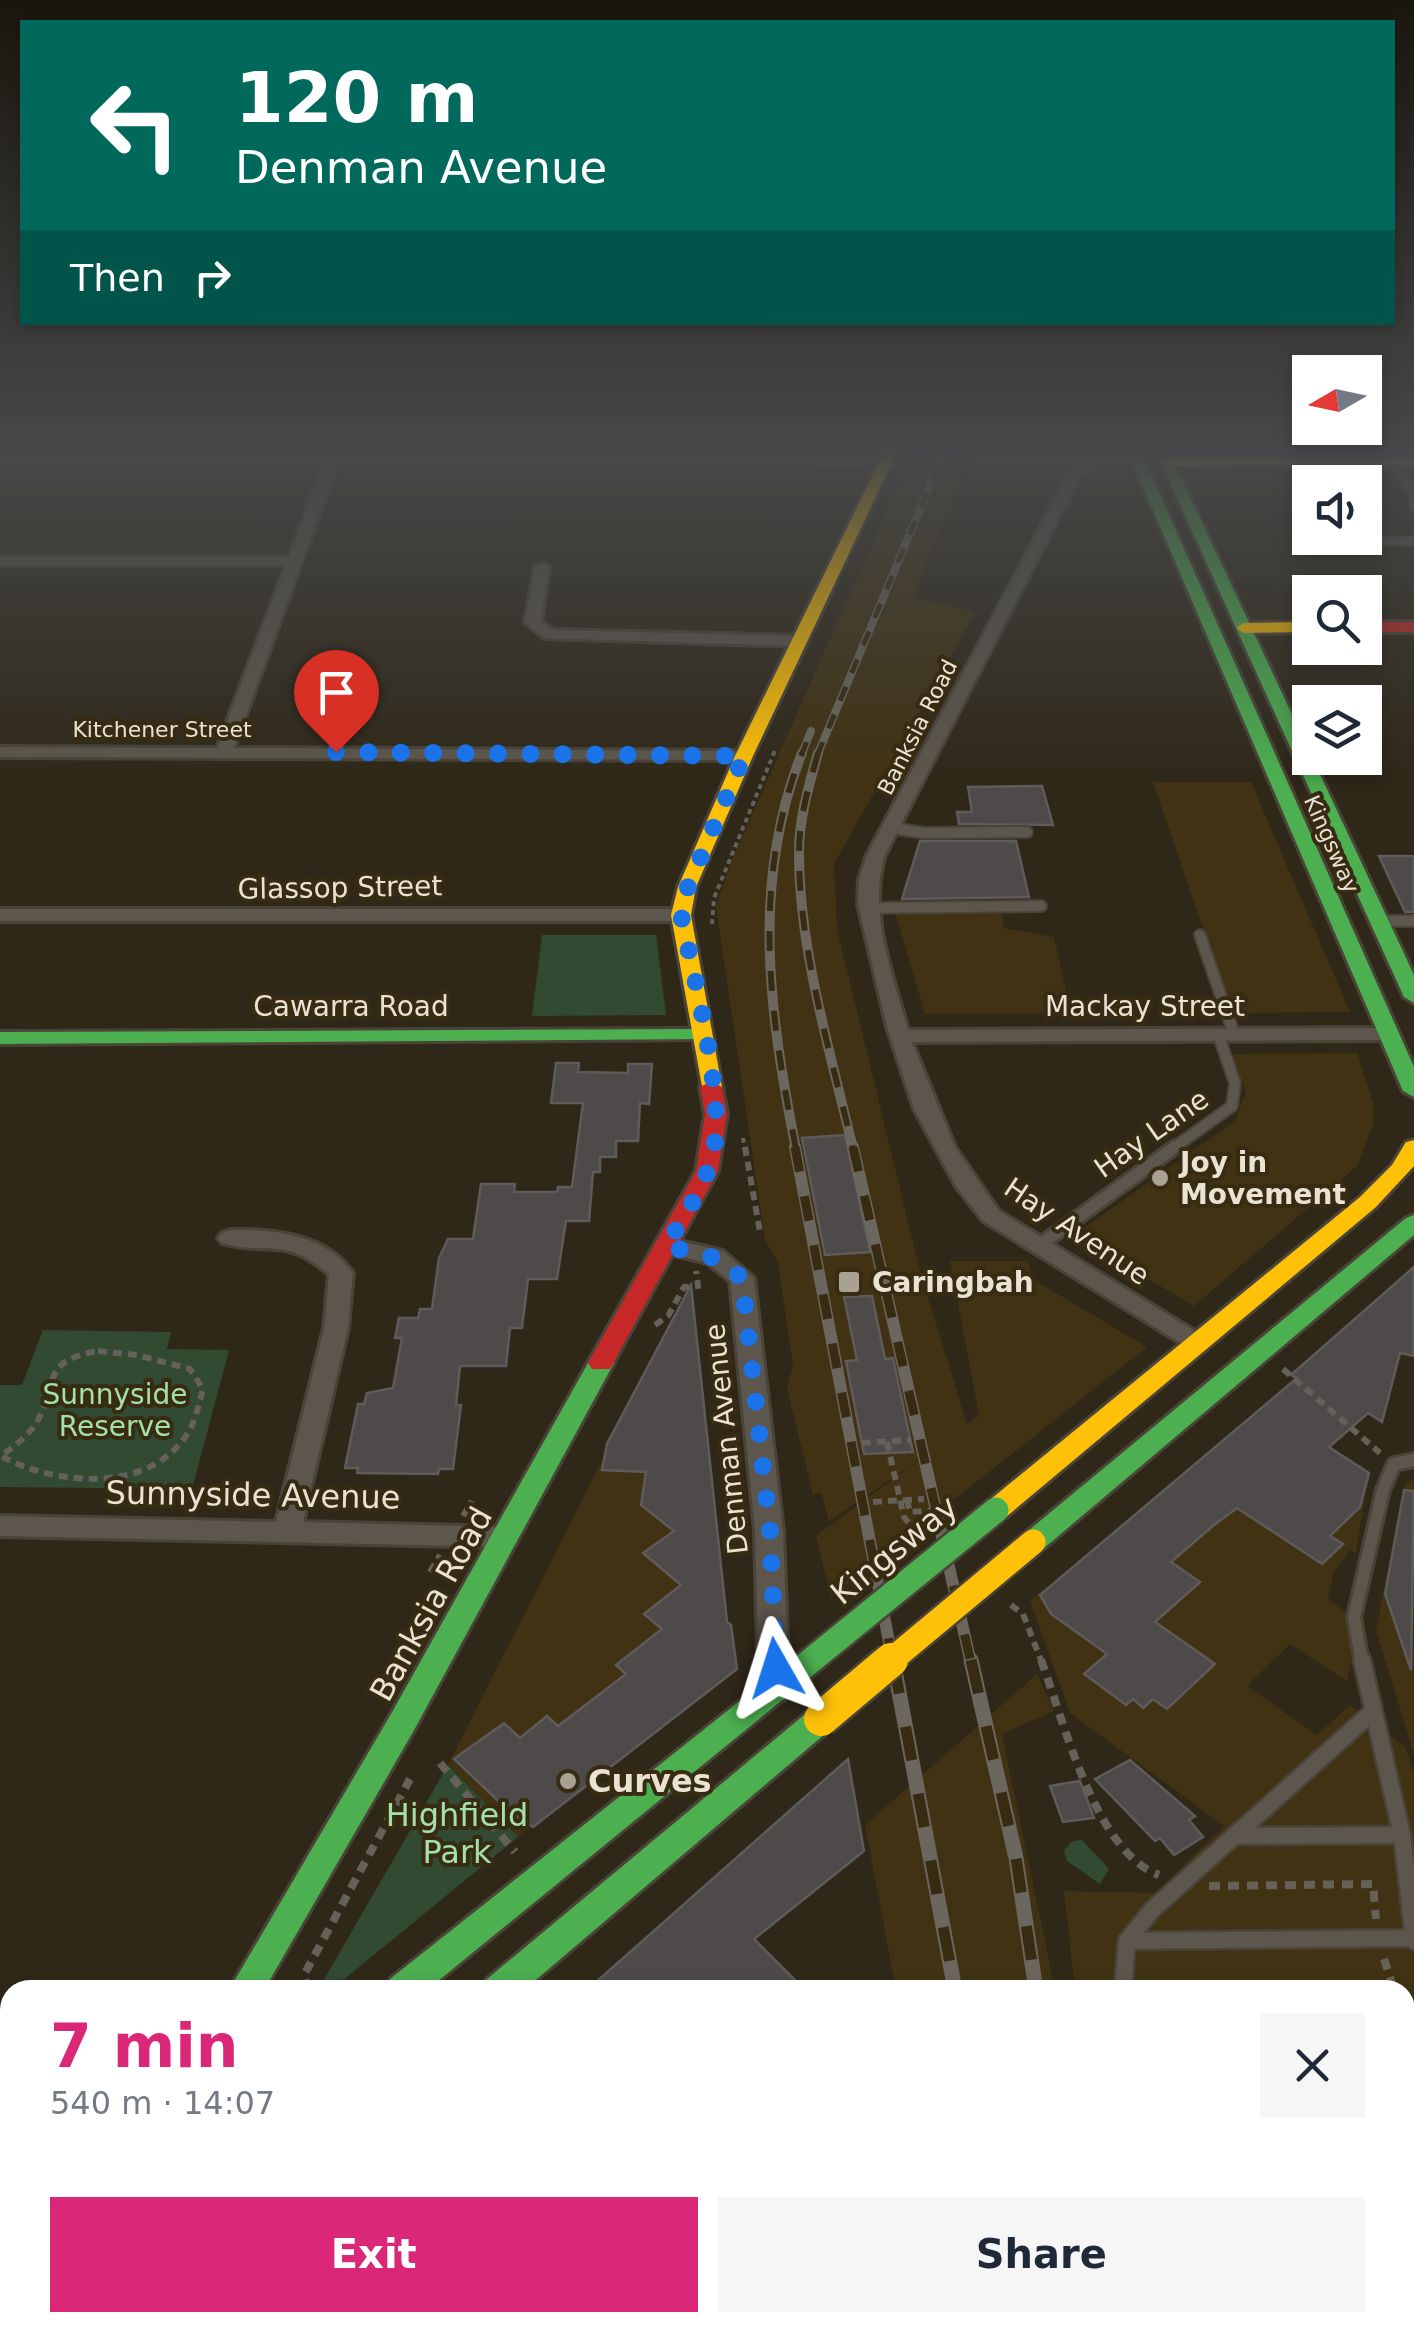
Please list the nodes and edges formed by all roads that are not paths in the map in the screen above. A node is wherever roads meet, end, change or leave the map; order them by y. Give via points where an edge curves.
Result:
1 (838, 561) edge
2 (1030, 561) edge
3 (1182, 561) edge
4 (1213, 561) edge
5 (0, 562) edge
6 (292, 562) joint
7 (542, 567) dead end
8 (1414, 627) edge
9 (1211, 628) junction
10 (1244, 628) junction
11 (1292, 628) edge
12 (1382, 628) edge
13 (800, 641) junction
14 (224, 751) junction
15 (0, 752) edge
16 (744, 756) junction
17 (892, 828) junction
18 (1026, 832) dead end
19 (1041, 906) dead end
20 (868, 908) junction
21 (681, 915) junction
22 (0, 916) edge
23 (1377, 921) junction
24 (1414, 921) edge
25 (1200, 935) dead end
26 (1414, 997) edge
27 (1226, 1034) junction
28 (1389, 1034) junction
29 (1414, 1034) edge
30 (702, 1035) junction
31 (902, 1036) junction
32 (0, 1038) edge
33 (1414, 1091) edge
34 (1414, 1147) edge
35 (1410, 1177) edge
36 (1414, 1223) edge
37 (230, 1238) dead end
38 (666, 1246) junction
39 (1038, 1246) junction
40 (1197, 1344) junction
41 (1240, 1370) junction
42 (1414, 1460) edge
43 (0, 1526) edge
44 (288, 1529) junction
45 (505, 1537) junction
46 (774, 1691) junction
47 (1370, 1712) junction
48 (1234, 1836) junction
49 (1402, 1836) junction
50 (1128, 1940) junction
51 (1414, 1940) edge
52 (251, 1980) edge
53 (414, 1980) edge
54 (511, 1980) edge
55 (1123, 1980) edge

1 - 13 main road
2 - 17 street, Banksia Road
3 - 9 main road, Kingsway
4 - 10 main road, Kingsway
5 - 6 street
6 - 14 street
7 - 13 street via 533,622 549,636
8 - 12 main road
9 - 10 main road
9 - 28 main road, Kingsway
10 - 11 main road
10 - 23 main road, Kingsway
13 - 16 main road
14 - 15 street, Kitchener Street
14 - 16 street, Kitchener Street
16 - 21 main road
17 - 18 lane
17 - 20 street, Banksia Road via 868,879
19 - 20 lane
20 - 31 street, Banksia Road
21 - 22 street, Glassop Street
21 - 30 main road
23 - 24 lane
23 - 26 main road, Kingsway
25 - 27 lane
27 - 28 street, Mackay Street
27 - 31 street, Mackay Street
27 - 39 lane, Hay Lane via 1232,1106
28 - 29 main road
28 - 33 main road, Kingsway
30 - 32 main road, Cawarra Road
30 - 38 main road via 716,1114 714,1144 707,1171
31 - 39 street, Hay Avenue via 959,1176 992,1216
34 - 35 main road, Kingsway
35 - 40 main road, Kingsway via 1368,1202
36 - 41 main road
37 - 44 street via 270,1236 306,1246 341,1273 336,1328
38 - 45 main road, Banksia Road
38 - 46 street, Denman Avenue via 715,1258 742,1278 770,1531
39 - 40 street, Hay Avenue
40 - 41 main road
40 - 46 main road, Kingsway, bridge
41 - 54 main road, bridge
42 - 47 lane via 1394,1464 1383,1490 1354,1617
43 - 44 street, Sunnyside Avenue
44 - 45 street, Sunnyside Avenue
45 - 52 main road, Banksia Road
46 - 53 main road, Kingsway
47 - 48 lane
47 - 49 lane
48 - 49 lane
48 - 50 lane
49 - 51 lane
50 - 51 lane
50 - 55 lane

